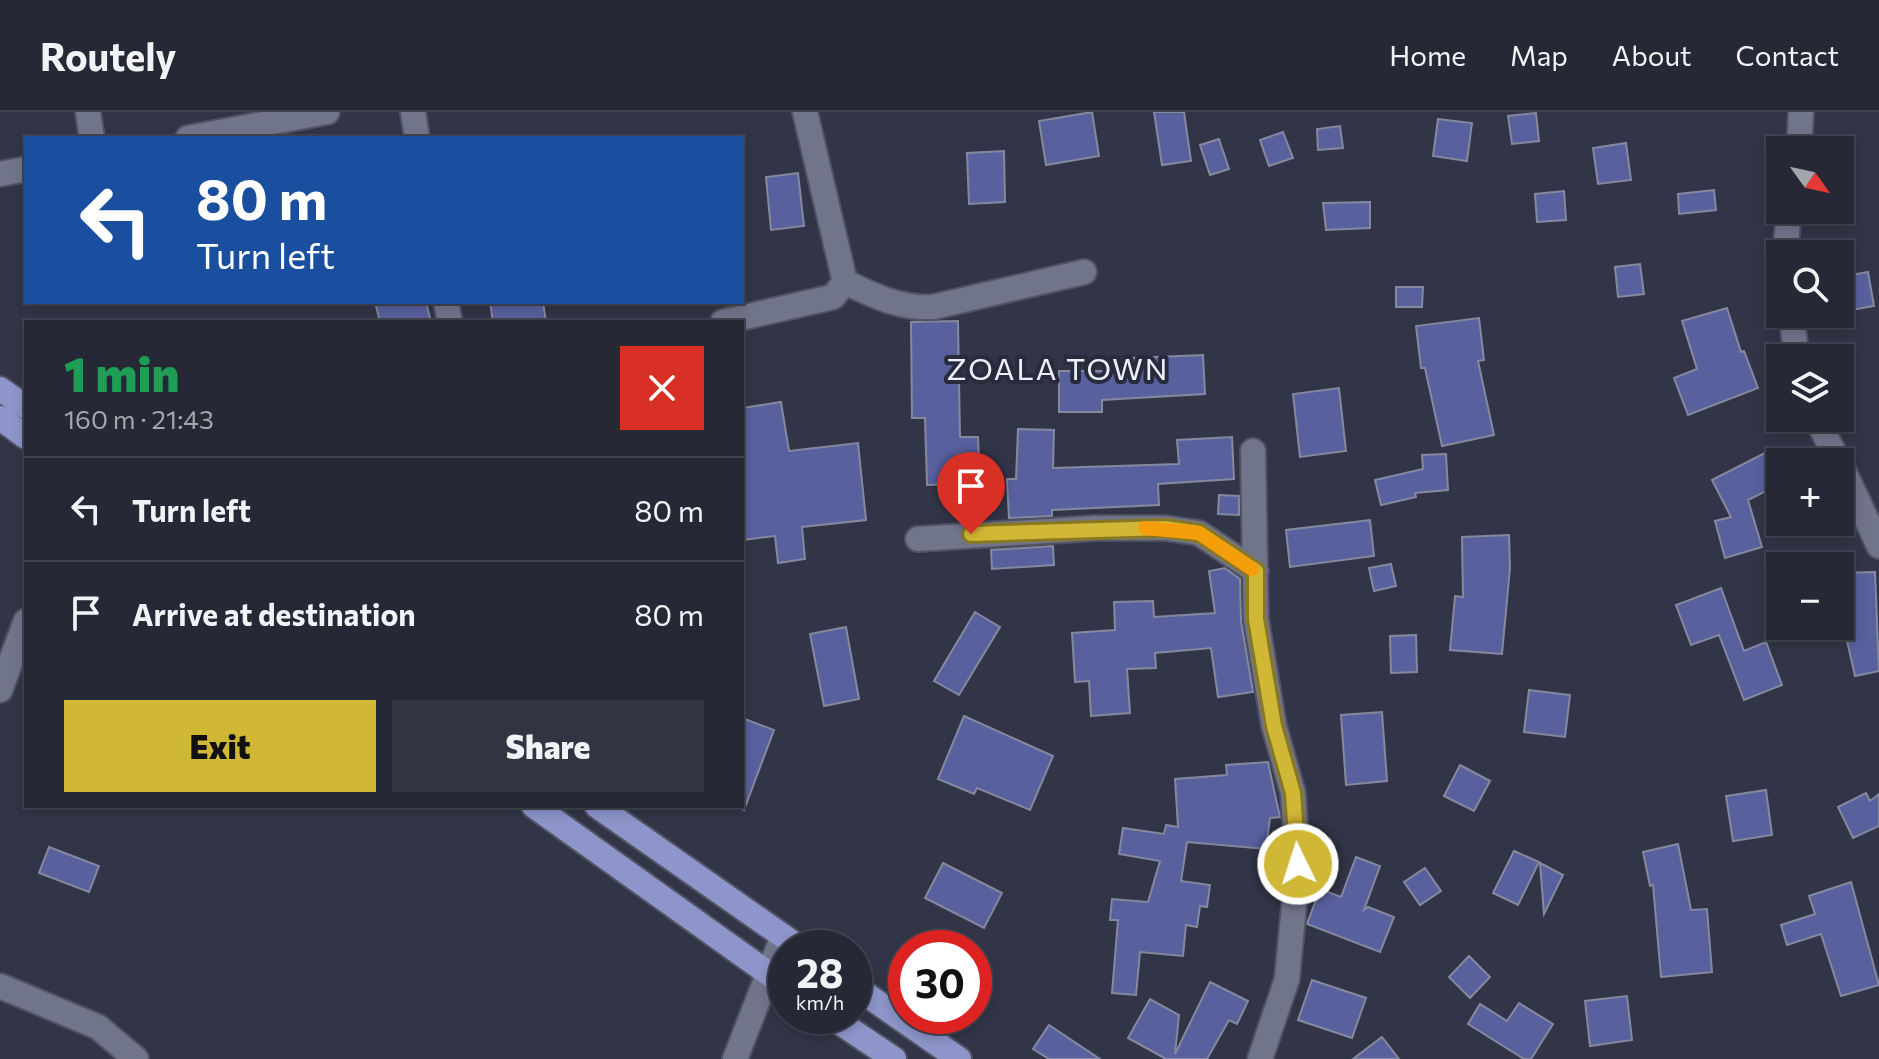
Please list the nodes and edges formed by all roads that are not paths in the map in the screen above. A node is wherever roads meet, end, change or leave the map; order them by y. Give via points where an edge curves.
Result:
1 (88, 112) edge
2 (327, 112) edge
3 (413, 112) edge
4 (805, 112) edge
5 (1801, 112) edge
6 (92, 136) edge
7 (199, 136) edge
8 (417, 136) edge
9 (1800, 136) edge
10 (24, 169) edge
11 (0, 174) edge
12 (1084, 272) dead end
13 (845, 282) junction
14 (732, 320) edge
15 (0, 389) edge
16 (24, 406) edge
17 (0, 418) edge
18 (24, 436) edge
19 (1253, 451) dead end
20 (1854, 493) edge
21 (918, 539) dead end
22 (1879, 546) edge
23 (1256, 571) junction
24 (24, 626) edge
25 (0, 690) edge
26 (537, 808) edge
27 (600, 808) edge
28 (774, 930) edge
29 (768, 974) edge
30 (0, 986) edge
31 (768, 997) edge
32 (872, 999) edge
33 (857, 1034) edge
34 (136, 1059) edge
35 (735, 1059) edge
36 (894, 1059) edge
37 (959, 1059) edge
38 (1260, 1059) edge

1 - 6 street
2 - 7 street
3 - 8 street
4 - 13 street
5 - 9 street
10 - 11 street
12 - 13 street via 915,308 892,304
13 - 14 street via 833,297
15 - 16 main road
17 - 18 main road
19 - 23 street
20 - 22 street
21 - 23 street via 1165,528 1199,533
23 - 38 street via 1256,619 1274,726 1293,793 1298,864 1287,979
24 - 25 street
26 - 29 main road
27 - 28 main road
30 - 34 street via 98,1027
31 - 35 street
32 - 37 main road
33 - 36 main road

